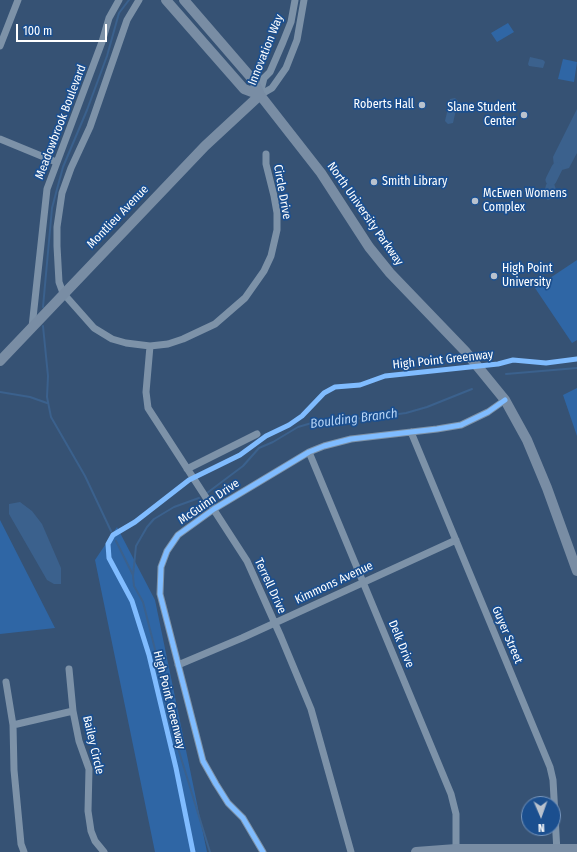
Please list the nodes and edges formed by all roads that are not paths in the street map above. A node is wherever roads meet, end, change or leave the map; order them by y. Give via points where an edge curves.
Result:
1 (18, 0) edge
2 (119, 0) edge
3 (139, 0) edge
4 (166, 0) edge
5 (184, 0) edge
6 (296, 0) edge
7 (304, 0) edge
8 (0, 46) edge
9 (260, 95) junction
10 (0, 139) edge
11 (266, 154) dead end
12 (56, 162) junction
13 (63, 293) junction
14 (32, 328) junction
15 (150, 346) junction
16 (0, 361) edge
17 (505, 400) junction
18 (411, 432) junction
19 (257, 434) dead end
20 (309, 452) junction
21 (187, 469) junction
22 (214, 509) junction
23 (456, 540) junction
24 (577, 571) edge
25 (363, 581) junction
26 (275, 622) junction
27 (178, 665) junction
28 (69, 669) dead end
29 (6, 682) dead end
30 (74, 711) junction
31 (14, 725) junction
32 (456, 849) junction
33 (577, 849) edge
34 (557, 851) edge
35 (24, 852) edge
36 (104, 852) edge
37 (263, 852) edge
38 (351, 852) edge
39 (416, 852) edge

1 - 8 street
2 - 12 street, Meadowbrook Boulevard
3 - 13 street via 127,20 90,127 62,193 57,246 59,282
4 - 9 main road, North University Parkway via 244,90
5 - 9 main road, North University Parkway via 254,81
6 - 9 street, Innovation Way via 291,22 270,72 264,78
7 - 9 street, Innovation Way via 297,40 286,68 272,88
9 - 13 main road, Montlieu Avenue via 205,146
9 - 17 main road, North University Parkway via 321,173 369,247 390,273 465,351
10 - 12 street
11 - 15 street, Circle Drive via 277,230 271,256 264,271 245,298 215,324 183,339
12 - 14 street, Meadowbrook Boulevard via 44,207
13 - 14 main road, Montlieu Avenue
13 - 15 street, Circle Drive via 94,328 102,333 126,343
14 - 16 main road, Montlieu Avenue
15 - 21 street, Terrell Drive via 146,392 148,408
17 - 18 street, McGuinn Drive via 462,425
17 - 24 main road, North University Parkway via 528,440
18 - 20 street, McGuinn Drive via 351,439
18 - 23 street, Guyer Street
19 - 21 street
20 - 22 street, McGuinn Drive
20 - 25 street, Delk Drive
21 - 22 street, Terrell Drive
22 - 26 street, Terrell Drive via 247,561
22 - 27 street, McGuinn Drive via 178,535 167,551 161,567 160,594
23 - 25 street, Kimmons Avenue
23 - 34 street, Guyer Street via 550,767
25 - 26 street, Kimmons Avenue
25 - 32 street, Delk Drive via 451,794 456,814
26 - 27 street, Kimmons Avenue
26 - 38 street, Terrell Drive via 311,709
27 - 37 street, McGuinn Drive via 203,761 228,802 243,818
28 - 30 street, Bailey Circle
29 - 31 street
30 - 31 street, Bailey Circle
30 - 36 street, Bailey Circle via 79,742 89,769 88,811 91,832
31 - 35 street via 14,770 21,844
32 - 34 main road
32 - 39 main road
33 - 34 main road

